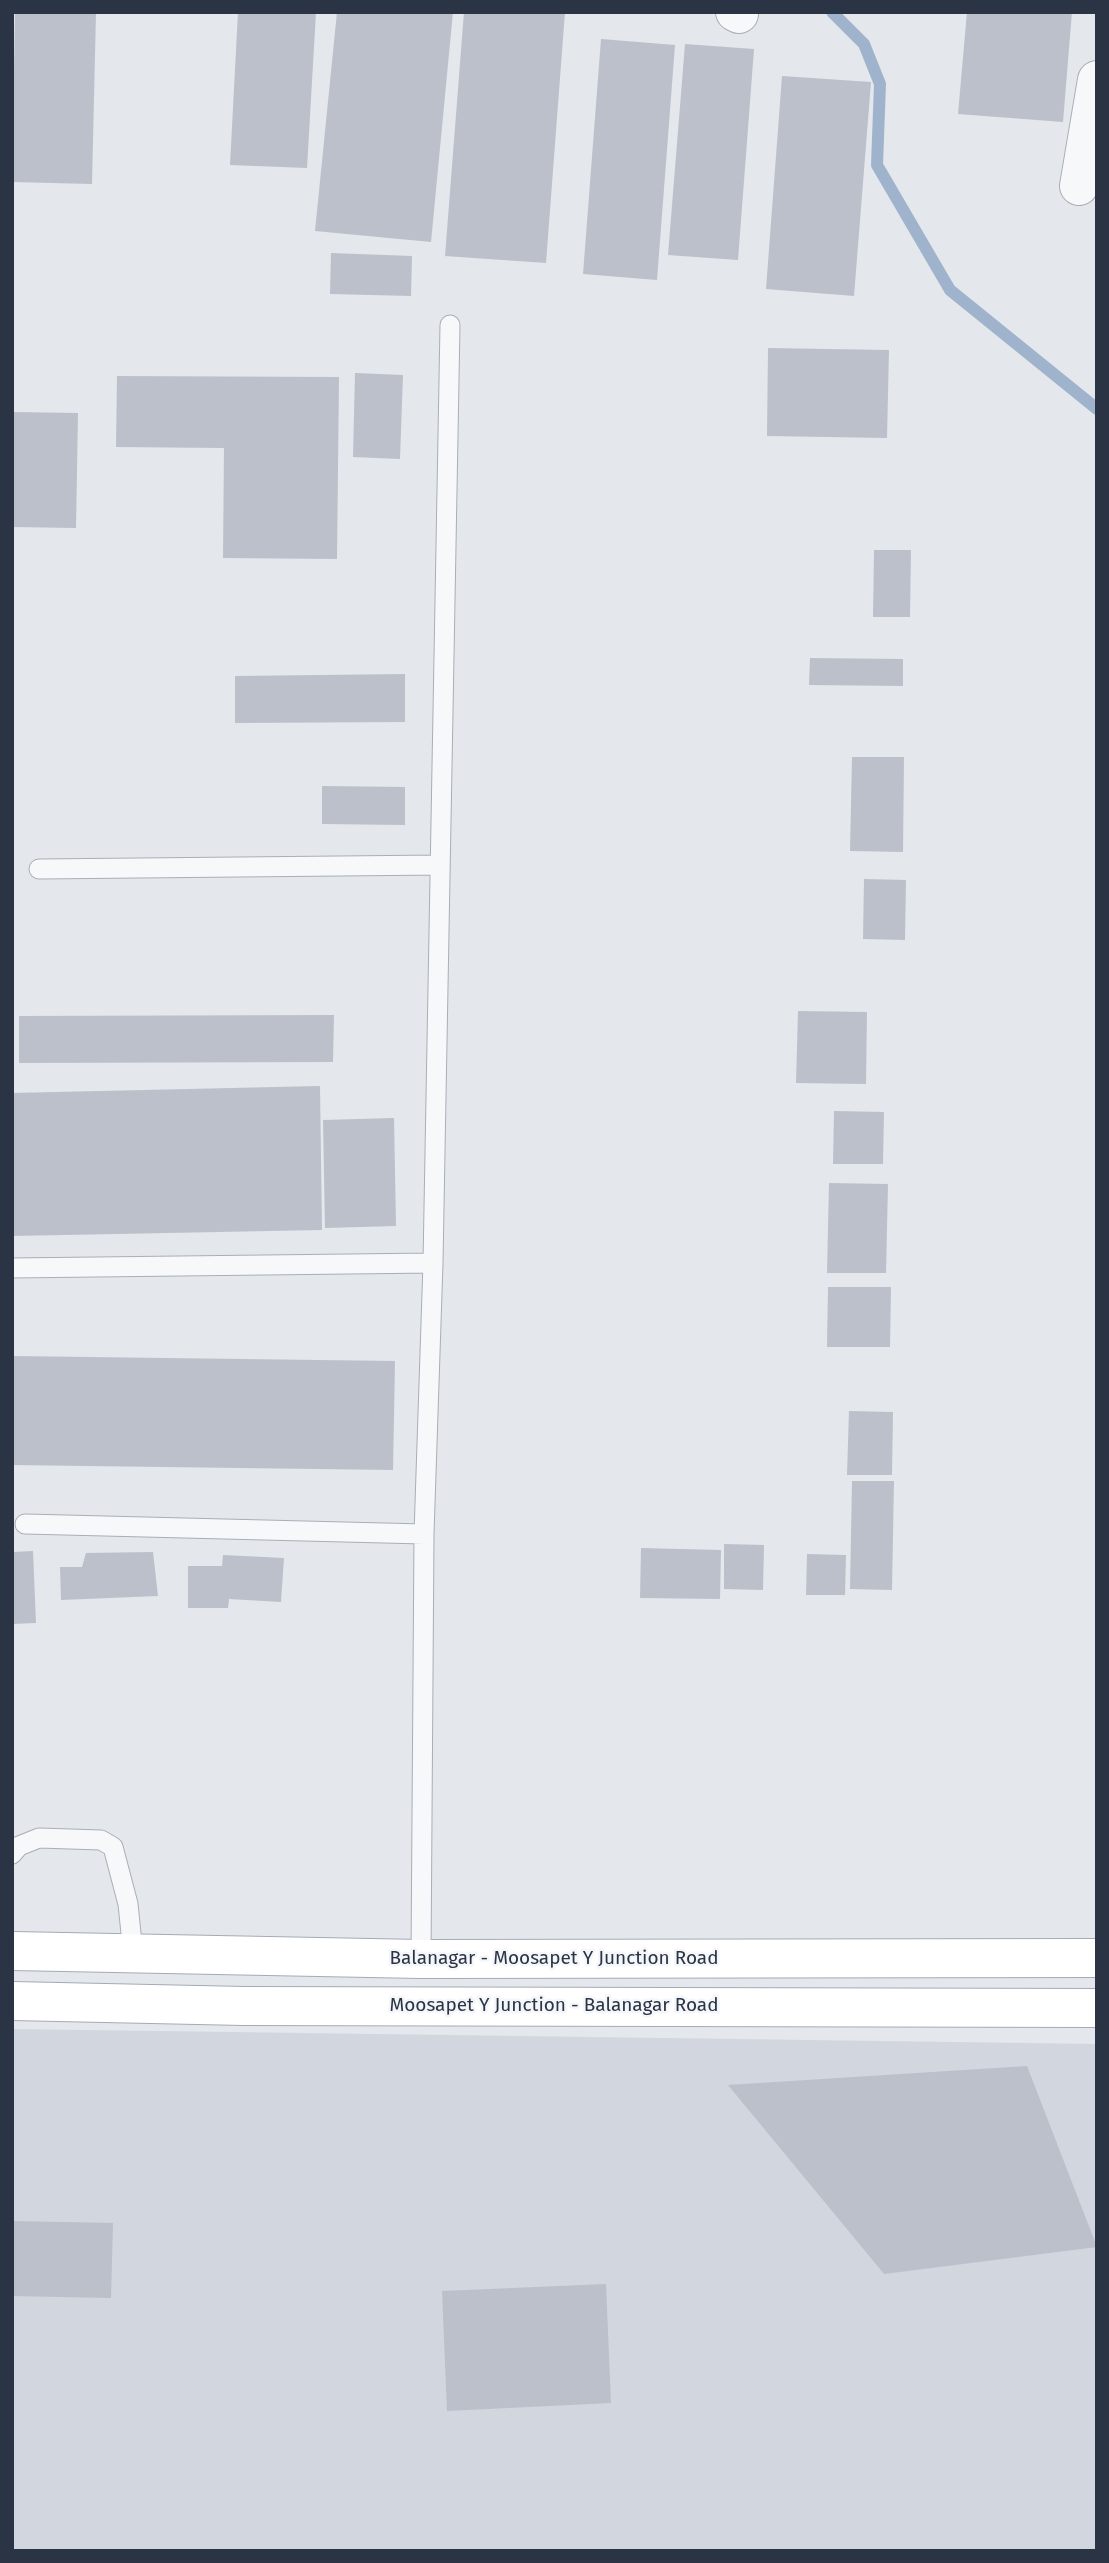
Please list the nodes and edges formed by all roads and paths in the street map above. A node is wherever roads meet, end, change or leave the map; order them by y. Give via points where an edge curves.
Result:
1 (1097, 80) edge
2 (1079, 186) dead end
3 (450, 325) dead end
4 (440, 865) junction
5 (39, 869) dead end
6 (433, 1263) junction
7 (12, 1268) edge
8 (25, 1524) dead end
9 (424, 1534) junction
10 (12, 1854) edge
11 (12, 1951) edge
12 (133, 1953) junction
13 (1097, 1958) edge
14 (421, 1959) junction
15 (12, 2001) edge
16 (1097, 2008) edge

1 - 2 street
3 - 4 lane
4 - 5 lane
4 - 6 lane
6 - 7 lane
6 - 9 lane
8 - 9 lane
9 - 14 lane
10 - 12 lane via 39,1838 101,1840 113,1847 128,1903
11 - 12 main road, Balanagar - Moosapet Y Junction Road
12 - 14 main road, Balanagar - Moosapet Y Junction Road
13 - 14 main road, Balanagar - Moosapet Y Junction Road
15 - 16 main road, Moosapet Y Junction - Balanagar Road via 244,2006

